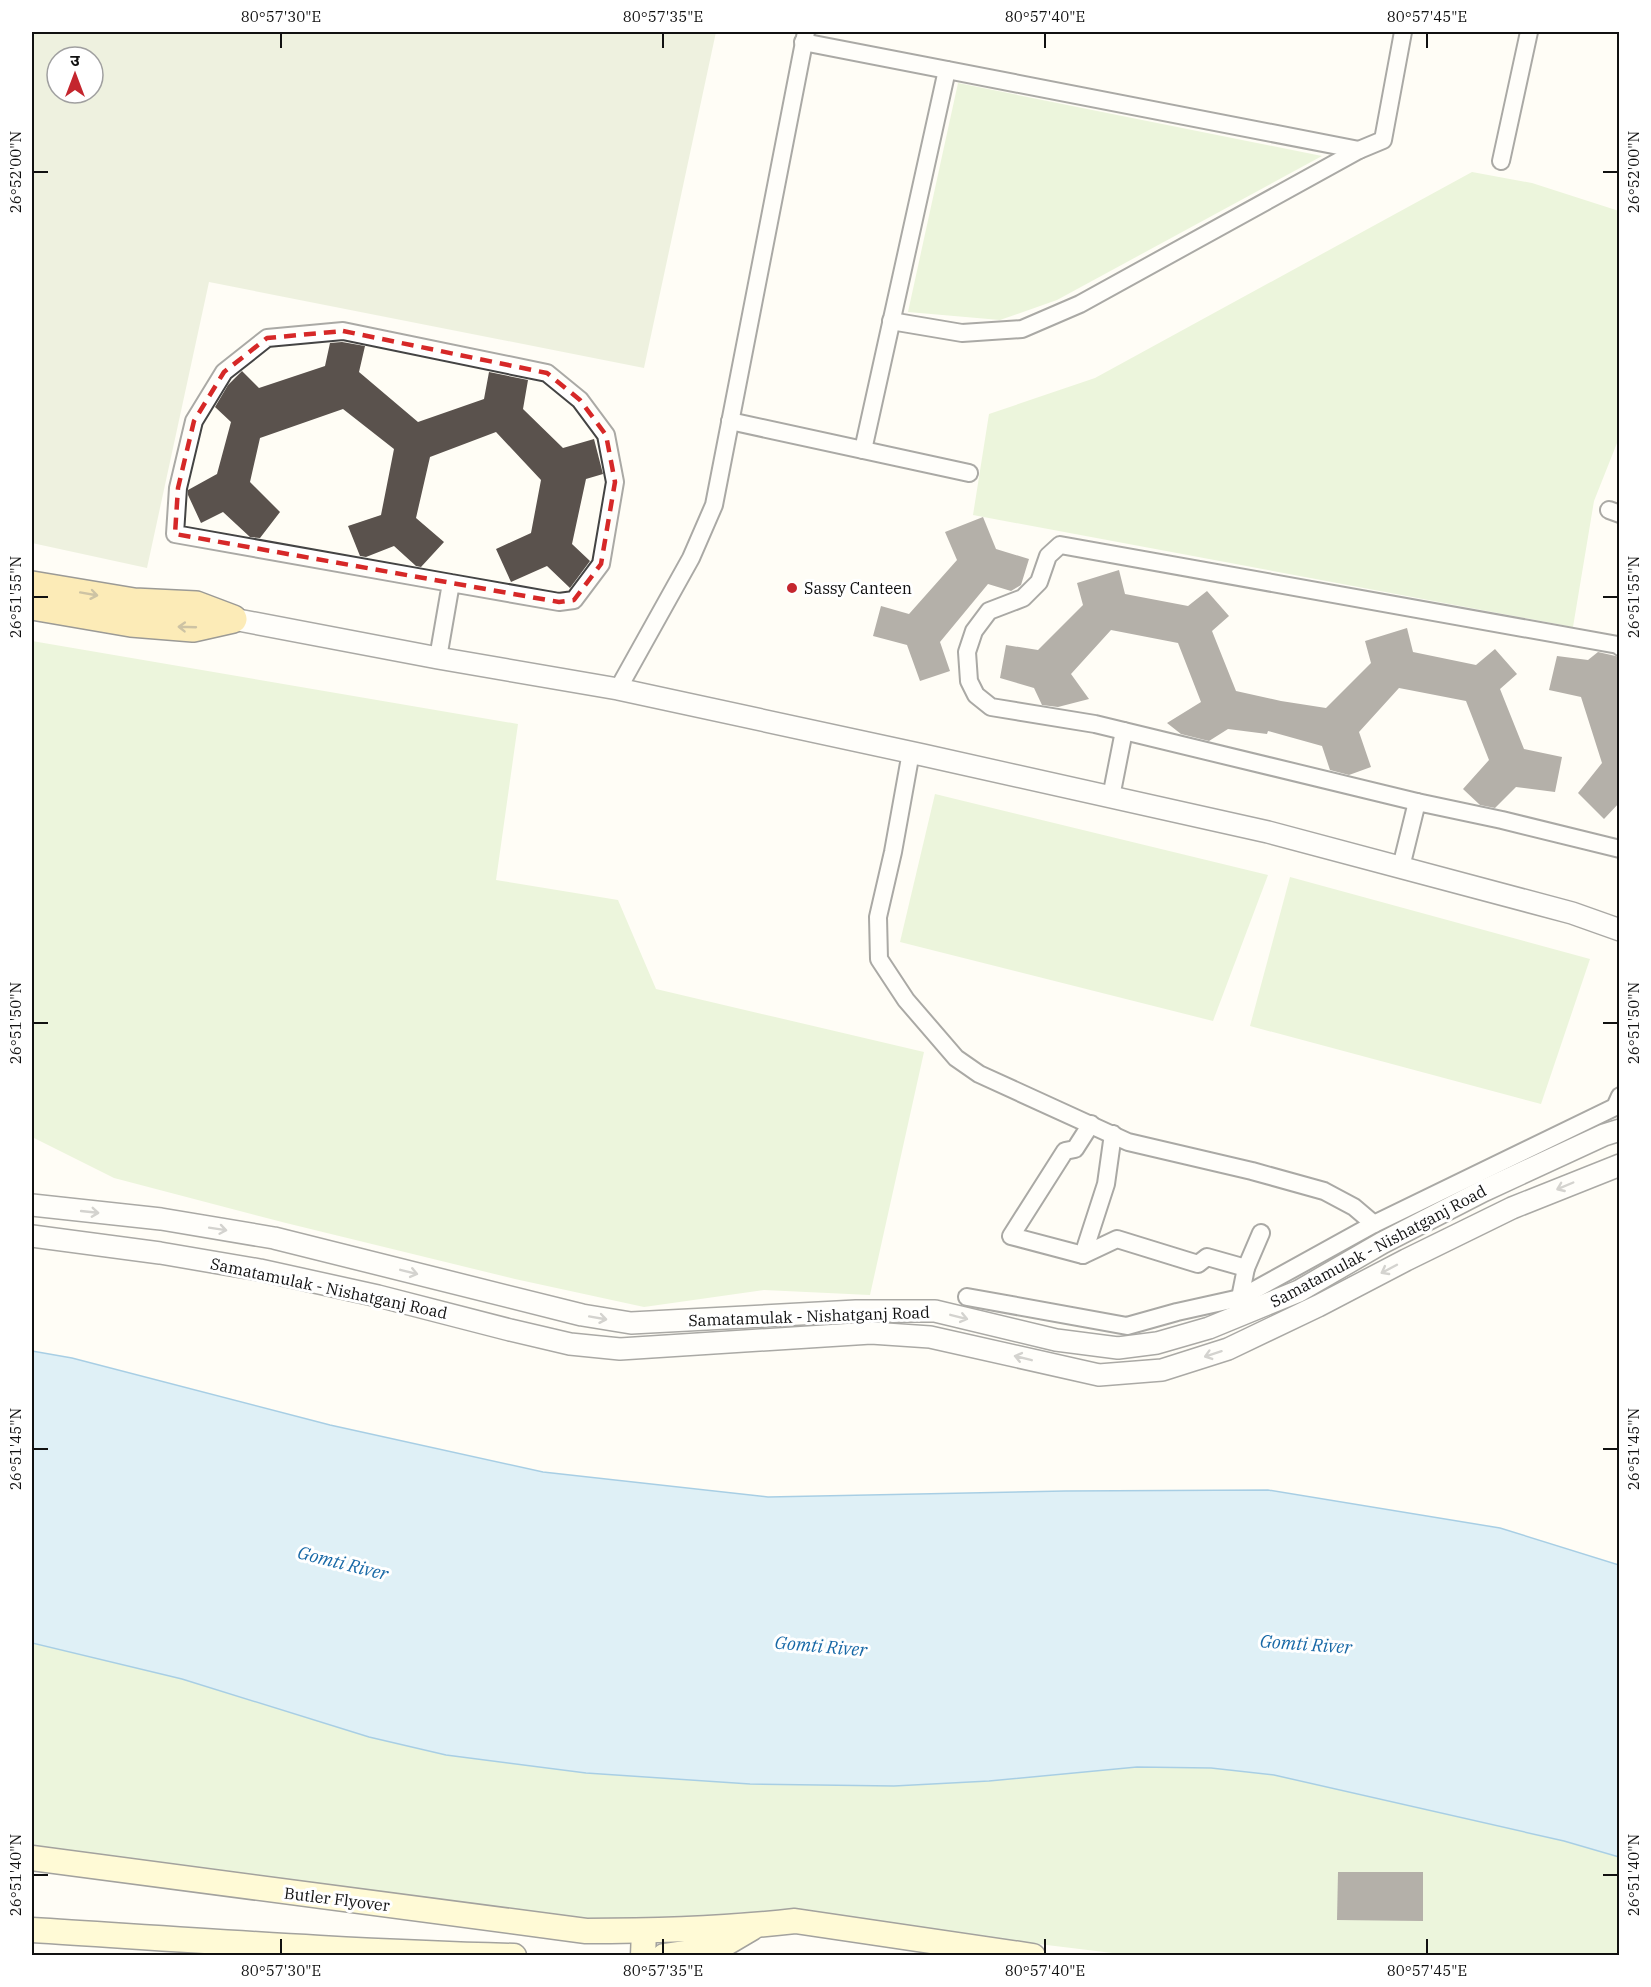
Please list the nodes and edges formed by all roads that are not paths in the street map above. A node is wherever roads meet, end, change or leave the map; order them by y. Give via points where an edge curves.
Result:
1 (1403, 32) edge
2 (1529, 32) edge
3 (804, 37) edge
4 (947, 70) junction
5 (1359, 150) junction
6 (1501, 161) dead end
7 (891, 321) junction
8 (730, 421) junction
9 (863, 450) junction
10 (969, 473) dead end
11 (451, 583) junction
12 (32, 585) edge
13 (32, 606) edge
14 (233, 619) junction
15 (1620, 647) edge
16 (438, 658) junction
17 (618, 689) junction
18 (1124, 731) junction
19 (910, 752) junction
20 (1111, 797) junction
21 (1417, 802) junction
22 (1620, 849) edge
23 (1401, 867) junction
24 (1620, 930) edge
25 (1620, 1096) edge
26 (1091, 1124) junction
27 (1620, 1131) edge
28 (1113, 1134) junction
29 (1620, 1165) edge
30 (32, 1205) edge
31 (1374, 1224) junction
32 (1261, 1233) dead end
33 (32, 1236) edge
34 (1083, 1255) junction
35 (1246, 1268) junction
36 (967, 1297) dead end
37 (1240, 1298) junction
38 (32, 1858) edge
39 (757, 1925) junction
40 (32, 1930) edge
41 (644, 1931) junction
42 (514, 1956) edge
43 (643, 1956) edge
44 (664, 1956) edge
45 (1033, 1956) edge

1 - 5 street via 1383,140
2 - 6 street
3 - 4 street
3 - 8 street
4 - 5 street
4 - 7 street
5 - 7 street via 1080,304 1022,329 962,333
7 - 9 street
8 - 9 street
8 - 17 street via 714,505 691,558
9 - 10 street
11 - 11 street via 559,602 574,600 601,564 615,482 606,435 580,400 547,373 343,331 267,338 224,372 194,421 178,488 175,534
11 - 16 street
12 -> 14 main road via 134,602 196,605
14 -> 13 main road via 194,628
14 - 16 street
15 - 18 street via 1060,545 1048,556 1039,582 1023,598 989,611 974,631 968,652 969,681 976,695 991,707
16 - 17 street
17 - 19 street
18 - 20 street
18 - 21 street
19 - 20 street
19 - 26 street via 878,917 879,959 906,1000 956,1058 979,1074
20 - 23 street
21 - 22 street
21 - 23 street
23 - 24 street via 1572,913
25 - 31 street via 1615,1107
26 - 28 street
26 - 34 street via 1075,1149 1065,1151 1011,1236
30 -> 27 street, Samatamulak - Nishatganj Road via 161,1219 274,1238 582,1315 631,1323 856,1311 935,1311 1056,1340 1118,1348 1157,1343 1209,1328 1299,1291 1483,1191
28 - 31 street via 1128,1142 1324,1191 1354,1207
28 - 34 street via 1106,1184
29 -> 33 street, Samatamulak - Nishatganj Road via 1512,1208 1228,1349 1162,1370 1099,1375 930,1336 871,1334 620,1349 570,1344 260,1270
31 - 37 street
32 - 35 street
34 - 35 street via 1117,1239 1198,1264 1208,1257
35 - 37 street
36 - 37 street via 1128,1326
38 - 41 main road, Butler Flyover via 586,1931
39 - 41 main road, Butler Flyover
39 - 44 main road via 718,1948
39 - 45 main road, Butler Flyover via 795,1921
40 - 42 main road
41 - 43 main road

